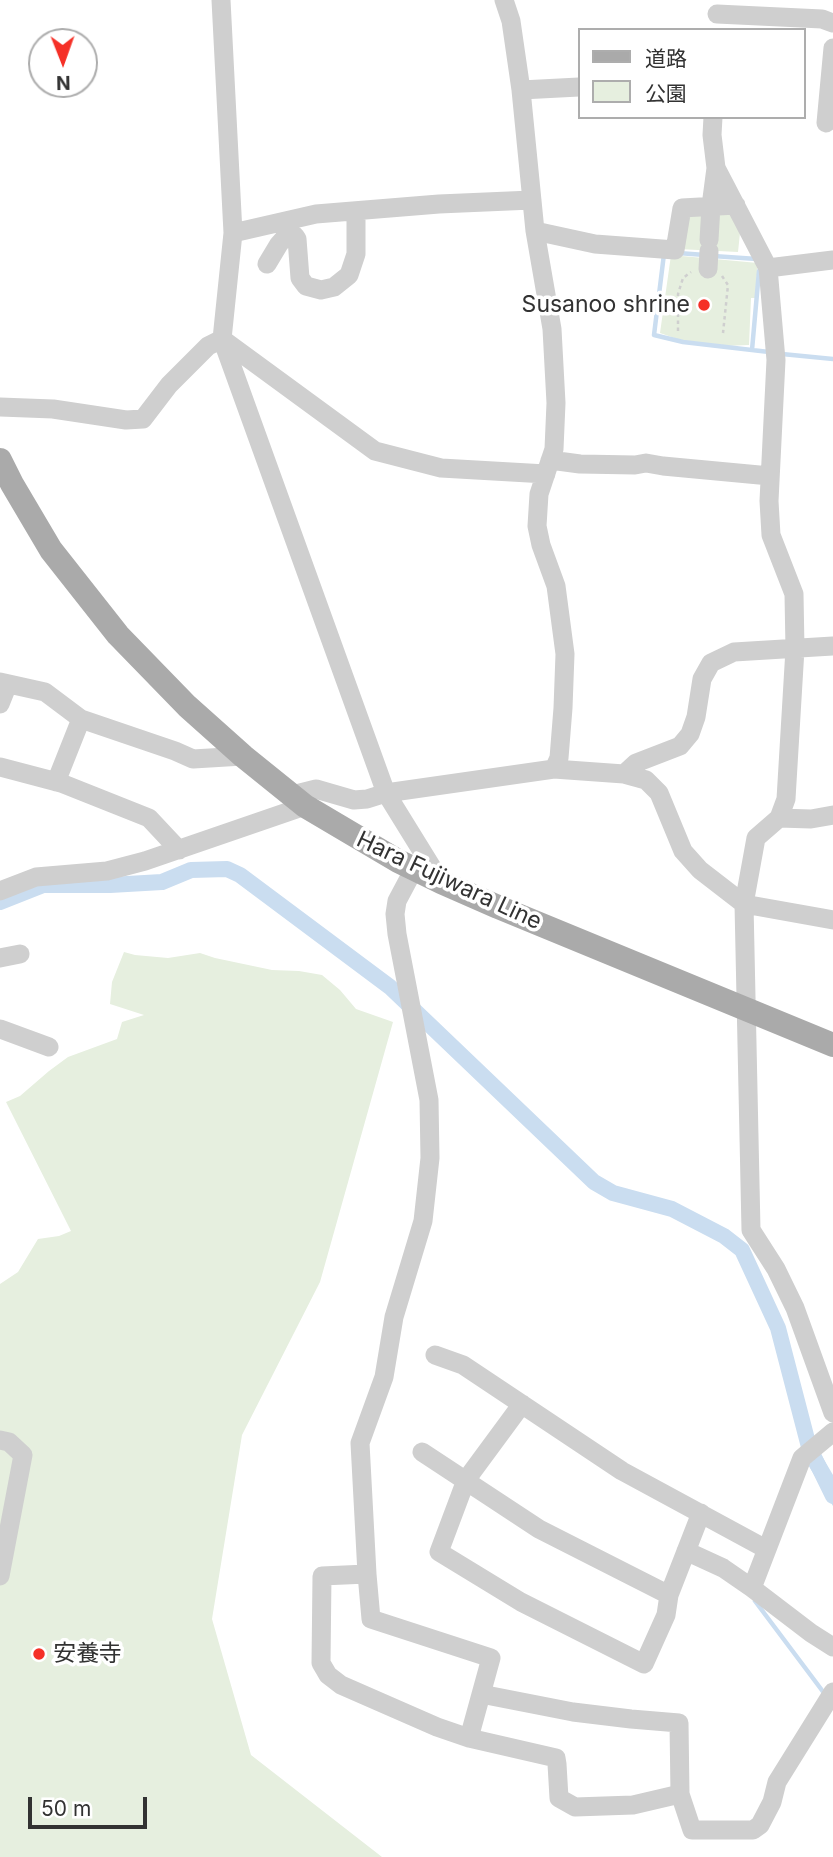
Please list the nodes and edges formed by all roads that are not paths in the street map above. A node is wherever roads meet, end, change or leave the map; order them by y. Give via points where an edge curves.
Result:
1 (221, 0) edge
2 (504, 0) edge
3 (717, 14) edge
4 (833, 23) edge
5 (833, 48) edge
6 (578, 87) edge
7 (521, 90) junction
8 (713, 119) edge
9 (826, 123) dead end
10 (716, 168) junction
11 (532, 200) junction
12 (736, 205) junction
13 (711, 206) junction
14 (356, 211) junction
15 (536, 232) junction
16 (233, 233) junction
17 (709, 254) road end
18 (833, 260) edge
19 (267, 264) dead end
20 (768, 268) junction
21 (222, 339) junction
22 (0, 407) edge
23 (0, 460) edge
24 (548, 467) junction
25 (770, 476) junction
26 (833, 646) edge
27 (795, 649) junction
28 (4, 683) edge
29 (0, 704) edge
30 (81, 719) junction
31 (243, 756) junction
32 (0, 767) edge
33 (554, 769) junction
34 (624, 774) junction
35 (56, 782) junction
36 (386, 793) junction
37 (299, 801) junction
38 (833, 815) edge
39 (779, 818) junction
40 (179, 850) junction
41 (414, 869) junction
42 (441, 882) junction
43 (0, 891) edge
44 (744, 904) junction
45 (833, 920) edge
46 (20, 954) dead end
47 (0, 958) edge
48 (747, 1009) junction
49 (0, 1029) edge
50 (833, 1045) edge
51 (49, 1047) dead end
52 (435, 1354) dead end
53 (522, 1404) junction
54 (833, 1413) edge
55 (0, 1440) edge
56 (818, 1444) edge
57 (422, 1452) dead end
58 (466, 1480) junction
59 (701, 1513) junction
60 (766, 1549) junction
61 (686, 1551) junction
62 (367, 1574) junction
63 (0, 1576) edge
64 (752, 1588) junction
65 (669, 1595) junction
66 (833, 1647) edge
67 (833, 1692) edge
68 (481, 1694) junction
69 (468, 1738) junction
70 (680, 1794) junction

1 - 16 street
2 - 7 street
3 - 4 street
5 - 9 street
6 - 7 street
7 - 11 street
8 - 10 street
10 - 12 street
10 - 13 street
11 - 14 street
11 - 15 street
12 - 13 street
12 - 20 street
13 - 15 street via 682,208 675,250 596,244
13 - 17 street
14 - 16 street via 316,214
14 - 19 street via 356,254 349,275 334,287 306,286 300,278 295,236 288,234
15 - 24 street via 552,328 556,403 554,449
16 - 21 street
18 - 20 street
20 - 25 street via 776,360
21 - 22 street via 208,346 179,375 143,419
21 - 24 street via 374,450 441,468
21 - 36 street
23 - 31 main road, Hara Fujiwara Line via 51,550 118,635
24 - 25 street via 646,463
24 - 33 street via 539,494 537,526 556,586 565,654 559,758
25 - 27 street via 771,535 794,594
26 - 27 street
27 - 34 street via 734,652 711,663 702,679 690,734 680,746 636,763
27 - 39 street via 786,799
28 - 29 street
28 - 30 street via 45,692
30 - 31 street via 193,759
30 - 35 street
31 - 37 main road, Hara Fujiwara Line
32 - 35 street
33 - 34 street
33 - 36 street
34 - 44 street via 646,780 659,793 683,851
35 - 40 street via 149,818
36 - 37 street via 354,800 316,789
36 - 42 street
37 - 40 street
37 - 41 main road, Hara Fujiwara Line
38 - 39 street
39 - 44 street via 757,838
40 - 43 street via 107,871 36,877
41 - 42 main road, Hara Fujiwara Line
41 - 62 street via 395,914 429,1100 430,1158 423,1221 397,1308 384,1377 360,1443
42 - 48 main road, Hara Fujiwara Line
44 - 45 street
44 - 48 street
46 - 47 street
48 - 50 main road, Hara Fujiwara Line
48 - 54 street via 751,1230 795,1308
49 - 51 street
52 - 53 street via 463,1364
53 - 58 street
53 - 59 street via 622,1471
55 - 63 street via 23,1455
56 - 60 street via 802,1458
57 - 58 street
58 - 65 street via 539,1528
58 - 65 street via 439,1552 521,1602 644,1664 666,1615
59 - 60 street
59 - 61 street
60 - 64 street
61 - 64 street
61 - 65 street
62 - 68 street via 371,1619 491,1658
62 - 69 street via 323,1576 321,1663 328,1675 396,1710
64 - 66 street
67 - 70 street via 778,1782 760,1825 753,1830 692,1830
68 - 69 street
68 - 70 street via 573,1712 679,1723
69 - 70 street via 556,1758 559,1798 575,1807 633,1805

